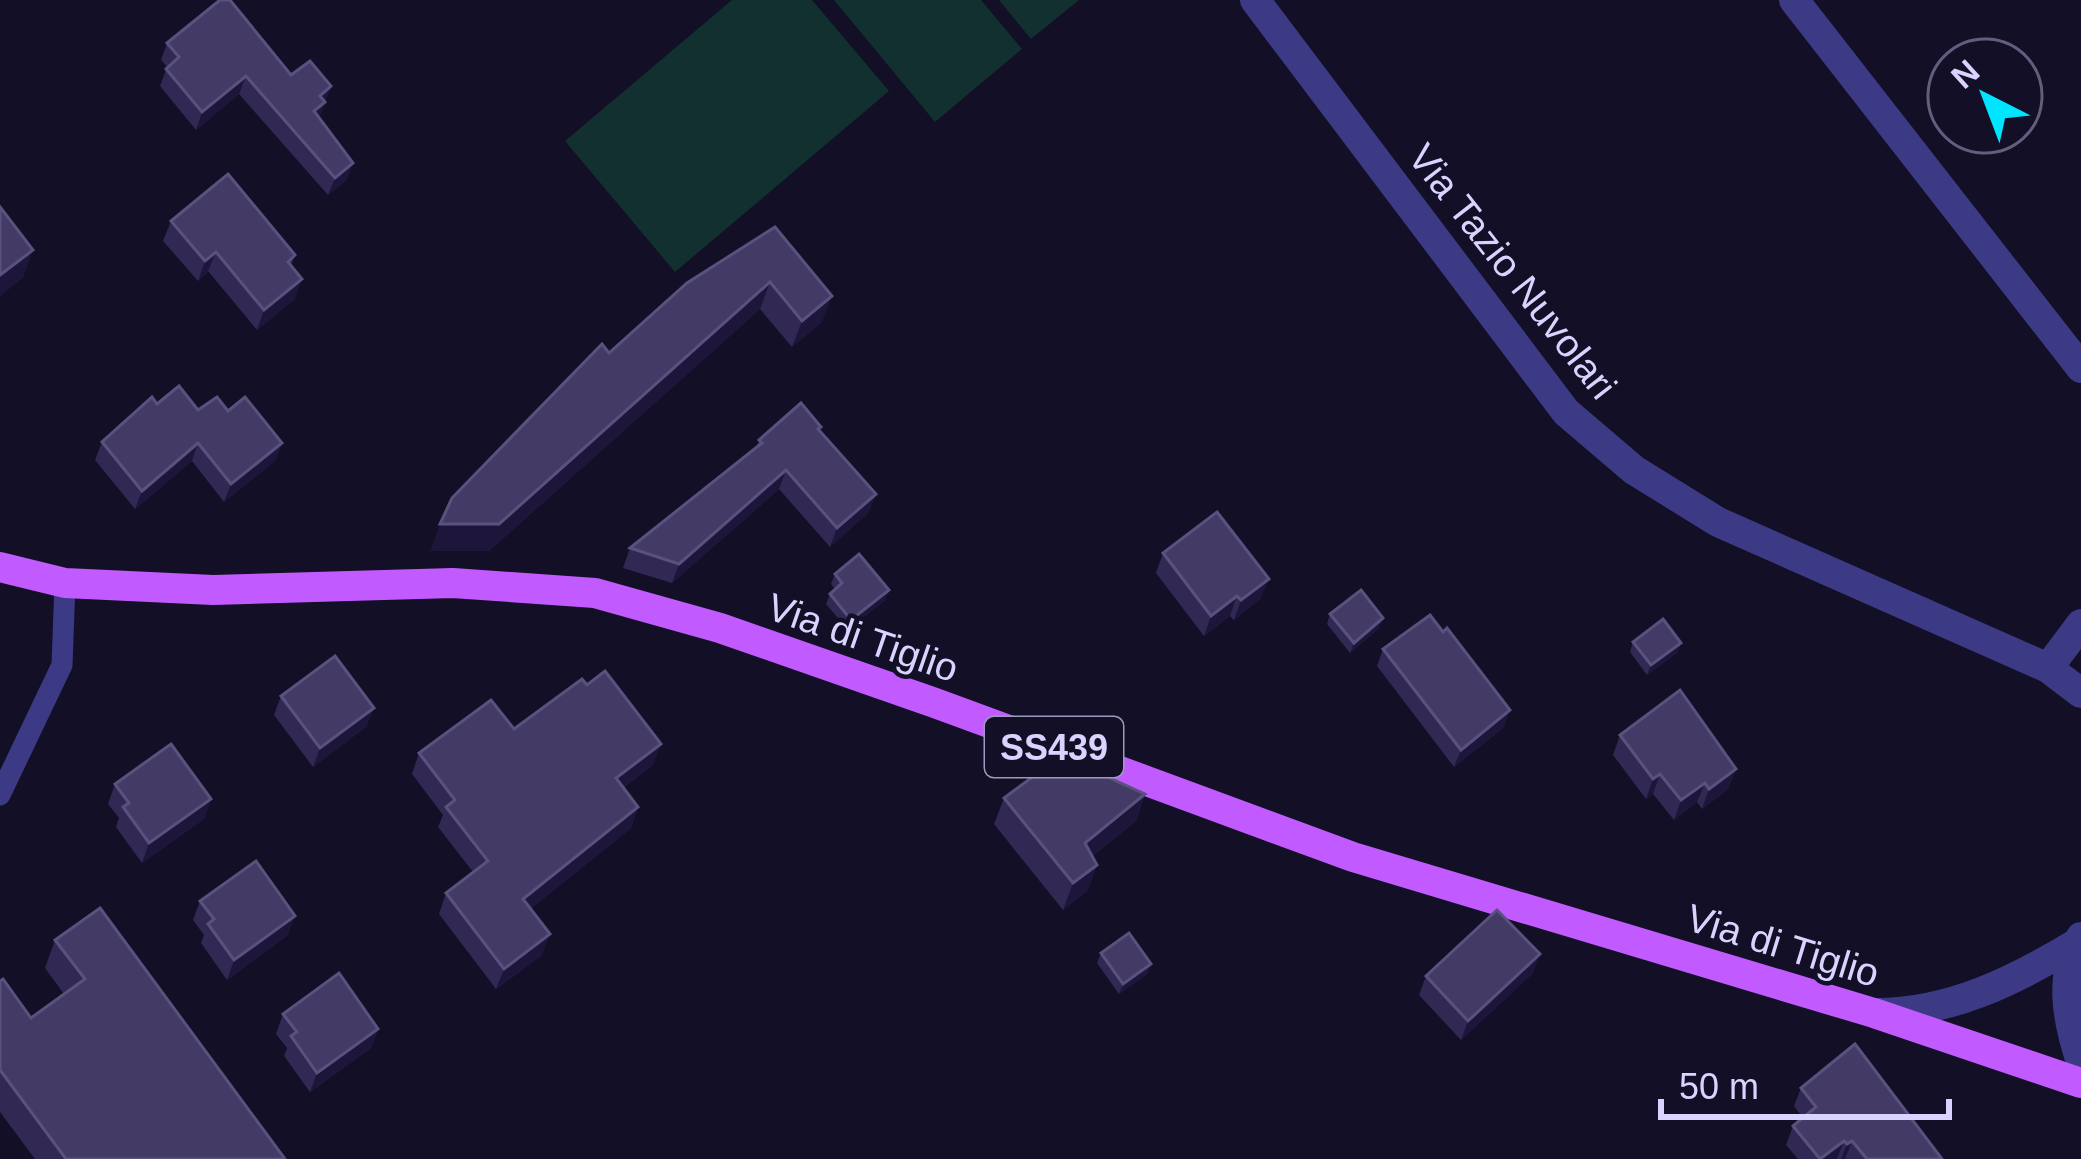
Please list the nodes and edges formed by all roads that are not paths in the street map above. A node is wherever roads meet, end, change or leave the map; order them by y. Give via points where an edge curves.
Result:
1 (1255, 0) edge
2 (1794, 0) edge
3 (2081, 368) edge
4 (0, 567) edge
5 (65, 583) junction
6 (2081, 624) edge
7 (2048, 668) junction
8 (2081, 693) edge
9 (0, 795) edge
10 (2079, 940) edge
11 (1874, 1013) junction
12 (2081, 1062) edge
13 (2081, 1083) edge

1 - 7 street, Via Tazio Nuvolari via 1566,412 1634,470 1718,523
2 - 3 street
4 - 5 main road, Via di Tiglio / SS439
5 - 9 lane via 62,665
5 - 11 main road, Via di Tiglio / SS439 via 213,590 453,583 595,593 720,628 1353,857
6 - 7 street
7 - 8 street, Via Tazio Nuvolari
10 - 11 street via 1962,1000
10 - 12 street via 2066,1018
11 - 13 main road, Via di Tiglio / SS439

